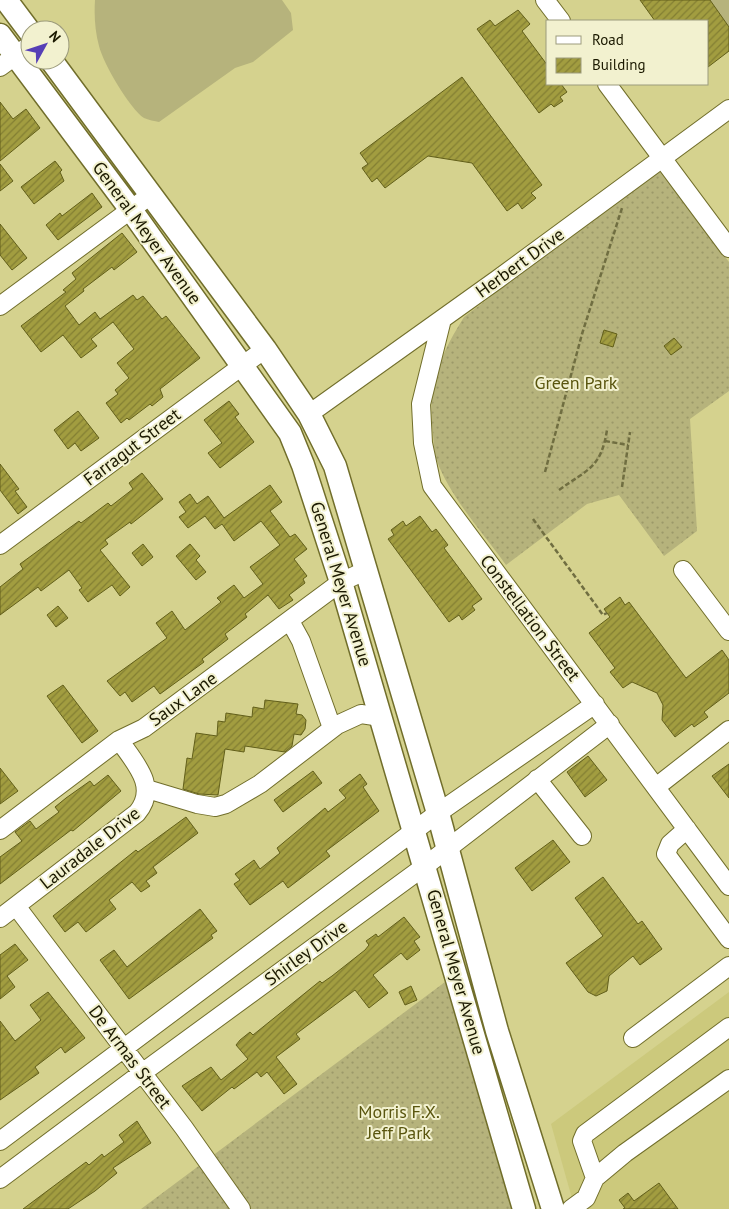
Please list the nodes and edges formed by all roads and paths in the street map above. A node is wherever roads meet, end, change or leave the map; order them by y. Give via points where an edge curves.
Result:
1 (6, 0) edge
2 (546, 0) edge
3 (21, 20) edge
4 (560, 20) edge
5 (0, 35) edge
6 (15, 56) edge
7 (59, 70) edge
8 (608, 85) edge
9 (729, 109) edge
10 (662, 158) junction
11 (152, 194) junction
12 (623, 206) dead end
13 (131, 210) junction
14 (729, 248) edge
15 (0, 306) edge
16 (442, 319) junction
17 (264, 349) junction
18 (244, 365) junction
19 (309, 414) junction
20 (607, 430) dead end
21 (630, 432) dead end
22 (605, 441) junction
23 (628, 445) junction
24 (545, 472) dead end
25 (622, 487) dead end
26 (559, 490) dead end
27 (533, 518) dead end
28 (0, 545) edge
29 (367, 570) junction
30 (683, 570) dead end
31 (341, 582) junction
32 (607, 613) dead end
33 (290, 620) junction
34 (729, 631) edge
35 (595, 704) junction
36 (382, 717) junction
37 (610, 724) junction
38 (332, 728) junction
39 (729, 730) edge
40 (119, 740) junction
41 (537, 779) junction
42 (656, 787) junction
43 (147, 789) junction
44 (438, 813) junction
45 (687, 829) junction
46 (0, 830) edge
47 (415, 830) junction
48 (582, 836) dead end
49 (447, 847) junction
50 (425, 866) junction
51 (729, 886) edge
52 (16, 906) junction
53 (0, 918) edge
54 (729, 939) edge
55 (729, 966) edge
56 (729, 1027) edge
57 (633, 1038) dead end
58 (124, 1049) junction
59 (142, 1073) junction
60 (729, 1079) edge
61 (0, 1141) edge
62 (595, 1178) junction
63 (0, 1179) edge
64 (241, 1209) edge
65 (524, 1209) edge
66 (553, 1209) edge
67 (571, 1209) edge

1 - 3 main road
2 - 4 street
5 - 6 main road, General Meyer Avenue
6 - 13 main road, General Meyer Avenue
7 - 11 main road, General Meyer Avenue
8 - 10 street
9 - 10 street, Herbert Drive
10 - 14 street
10 - 16 street, Herbert Drive
11 - 13 street
11 - 17 main road, General Meyer Avenue
12 - 24 path via 582,334
13 - 15 street
13 - 18 main road, General Meyer Avenue
16 - 19 street, Herbert Drive
16 - 35 street, Constellation Street via 422,404 423,443 432,486
17 - 18 street, Farragut Street
17 - 19 main road, General Meyer Avenue
18 - 28 street, Farragut Street
18 - 31 main road, General Meyer Avenue via 290,433
19 - 29 main road, General Meyer Avenue via 335,466
20 - 22 path
21 - 23 path
22 - 23 path
22 - 26 path via 598,461
23 - 25 path
27 - 32 path via 603,615
29 - 31 street, Saux Lane
29 - 44 main road, General Meyer Avenue
30 - 34 street
31 - 33 street, Saux Lane
31 - 36 main road, General Meyer Avenue
33 - 38 street via 301,641
33 - 40 street, Saux Lane via 144,728
35 - 37 street, Constellation Street
35 - 44 street, Shirley Drive
36 - 38 street via 361,714
36 - 47 main road, General Meyer Avenue
37 - 41 street, Shirley Drive
37 - 42 street, Constellation Street
38 - 43 street via 260,784 226,804 215,807 197,804
39 - 42 street
40 - 43 street, Lauradale Drive via 142,775
40 - 46 street, Saux Lane
41 - 48 street
41 - 49 street, Shirley Drive
42 - 45 street, Constellation Street
43 - 52 street, Lauradale Drive via 146,802 137,813
44 - 47 street, Shirley Drive
44 - 49 main road, General Meyer Avenue
45 - 51 street, Constellation Street
45 - 54 street via 670,844 666,854
47 - 50 main road, General Meyer Avenue
47 - 58 street, Shirley Drive
49 - 50 street, Shirley Drive
49 - 66 main road, General Meyer Avenue via 497,1032
50 - 59 street, Shirley Drive
50 - 65 main road, General Meyer Avenue
52 - 53 street, Lauradale Drive
52 - 58 street, De Armas Street
55 - 57 street
56 - 62 street via 585,1134 582,1141
58 - 59 street, De Armas Street
58 - 61 street, Shirley Drive
59 - 63 street, Shirley Drive
59 - 64 street, De Armas Street
60 - 62 street
62 - 67 street via 586,1198

